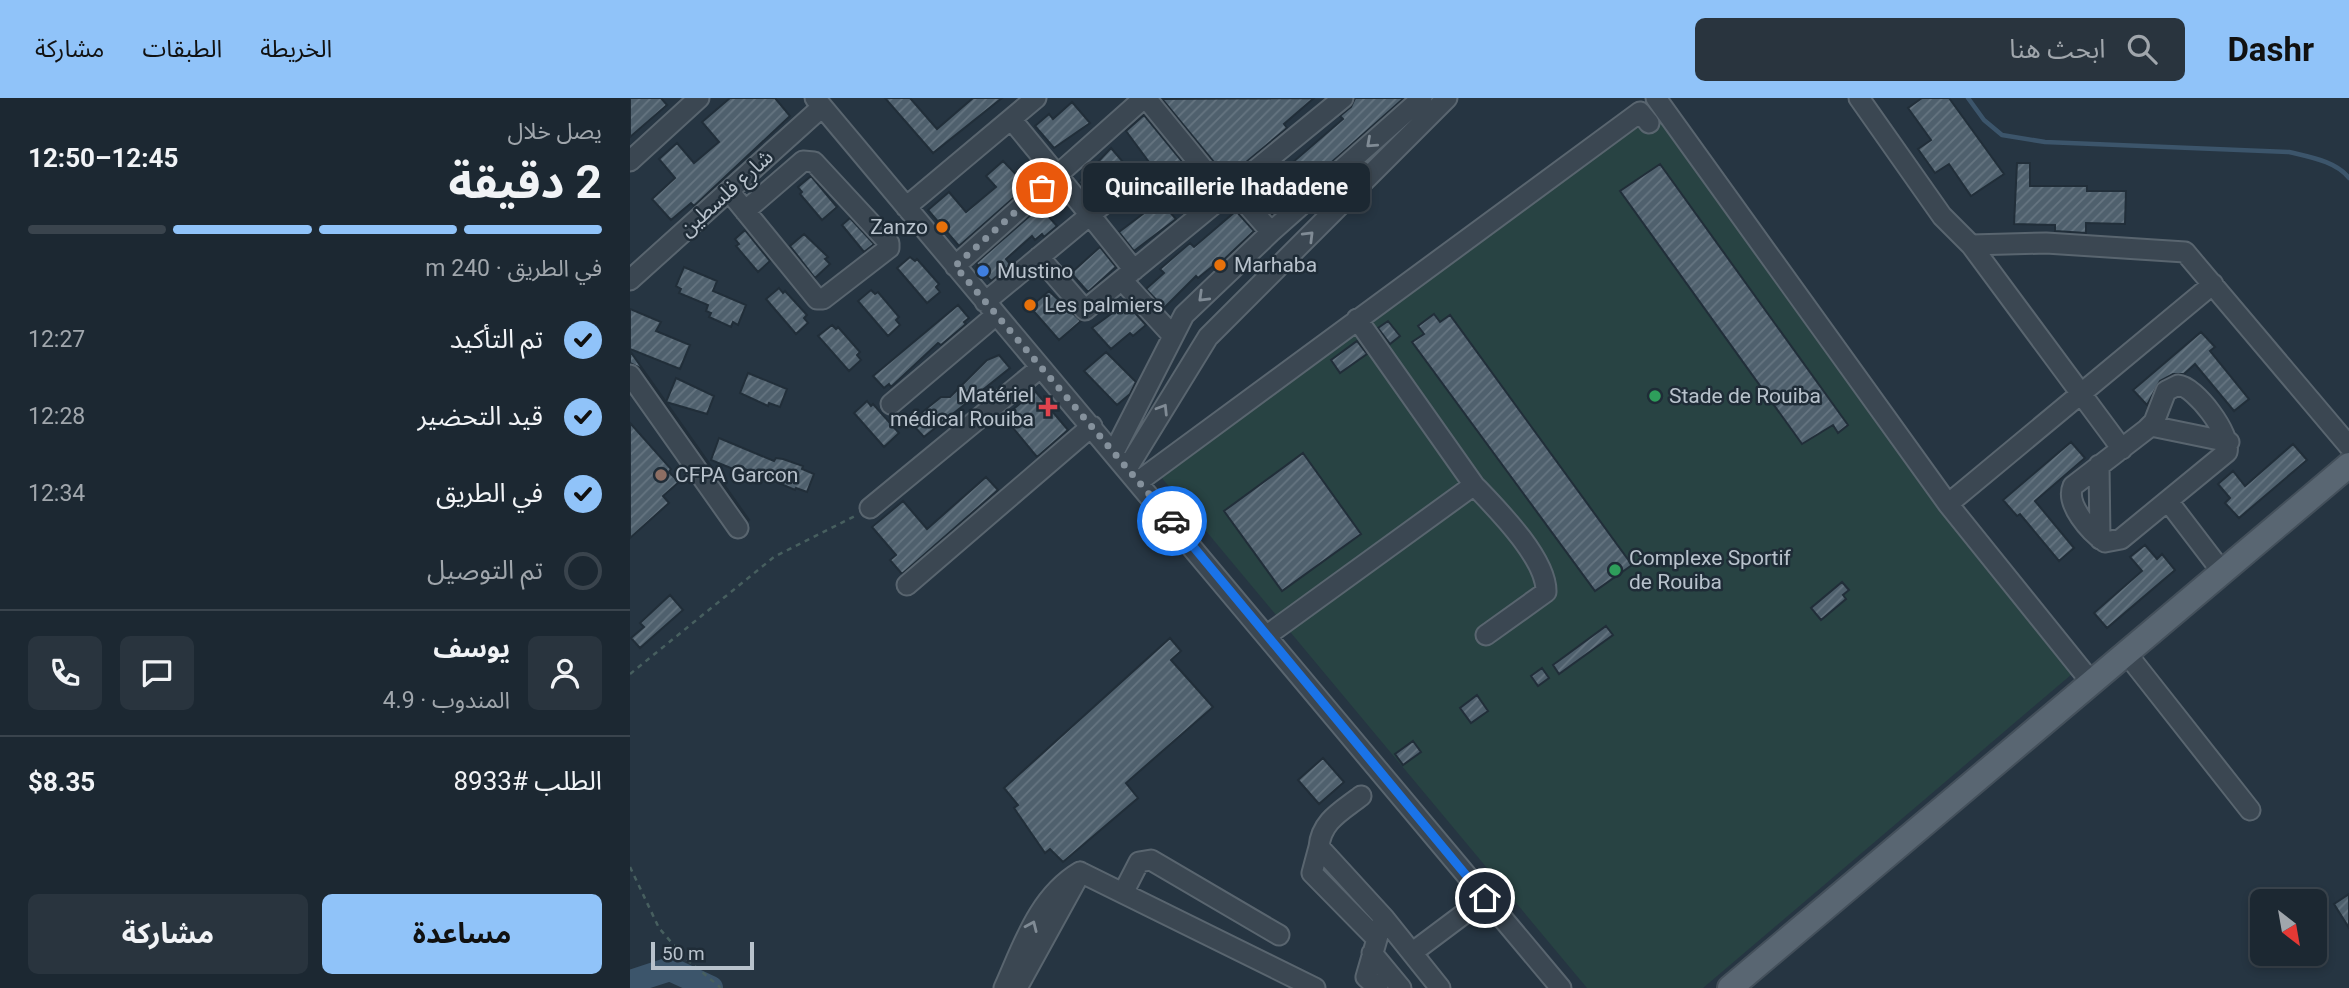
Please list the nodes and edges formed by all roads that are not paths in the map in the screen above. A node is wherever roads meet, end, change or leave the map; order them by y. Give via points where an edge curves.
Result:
1 (699, 98) edge
2 (1036, 98) edge
3 (1145, 98) edge
4 (1343, 98) edge
5 (1422, 98) edge
6 (1447, 98) edge
7 (1656, 98) edge
8 (1859, 98) edge
9 (818, 102) edge
10 (1011, 119) junction
11 (1649, 123) dead end
12 (630, 160) edge
13 (1057, 175) junction
14 (1133, 180) dead end
15 (729, 191) junction
16 (1229, 192) junction
17 (906, 207) junction
18 (745, 211) junction
19 (1090, 215) junction
20 (1271, 232) junction
21 (1971, 245) junction
22 (1039, 257) junction
23 (955, 266) junction
24 (1128, 275) junction
25 (630, 280) edge
26 (2213, 285) junction
27 (990, 309) junction
28 (1357, 319) junction
29 (1173, 336) junction
30 (1040, 368) junction
31 (630, 374) edge
32 (2080, 395) junction
33 (891, 404) dead end
34 (1092, 426) junction
35 (2151, 426) junction
36 (2229, 442) junction
37 (2349, 446) edge
38 (2122, 449) junction
39 (1114, 452) junction
40 (2099, 465) junction
41 (2349, 465) edge
42 (1133, 474) junction
43 (1474, 485) junction
44 (2168, 501) junction
45 (1948, 504) junction
46 (870, 508) road end
47 (738, 528) dead end
48 (2100, 539) junction
49 (2223, 573) junction
50 (907, 585) dead end
51 (1486, 635) dead end
52 (1266, 636) junction
53 (2127, 654) junction
54 (2092, 683) junction
55 (1361, 796) dead end
56 (2250, 810) dead end
57 (1319, 847) junction
58 (1080, 872) junction
59 (1124, 893) junction
60 (1485, 898) junction
61 (1384, 918) junction
62 (1279, 935) dead end
63 (1374, 945) junction
64 (1413, 952) junction
65 (1003, 988) edge
66 (1017, 988) edge
67 (1315, 988) edge
68 (1378, 988) edge
69 (1401, 988) edge
70 (1440, 988) edge
71 (1561, 988) edge
72 (1730, 988) edge

1 - 12 street
2 - 10 street
3 - 13 street
3 - 16 street
4 - 16 street
5 -> 20 street
42 -> 6 street via 1208,337
7 - 45 street
8 - 21 street via 1942,216
9 - 15 street, شارع فلسطين
9 - 17 street
10 - 13 street
10 - 17 street
11 - 28 street via 1640,113
13 - 19 street
13 - 23 street
14 - 19 street
15 - 18 street
15 - 25 street, شارع فلسطين
16 - 20 street
16 - 24 street
17 - 23 street
18 - 18 street via 817,299 889,248 814,162 803,161
19 - 22 street
19 - 24 street
20 -> 29 street via 1184,314
21 - 26 street via 2046,243 2185,252
21 - 32 street
22 - 24 street via 1085,310
22 - 27 street
23 - 27 street
24 - 29 street
26 - 32 street
26 - 37 street
27 - 30 street
27 - 33 street
28 - 42 street
28 - 43 street
29 - 39 street
30 - 34 street
30 - 46 street
31 - 47 street
32 - 38 street
32 - 45 street
34 - 39 street
34 - 50 street
35 - 36 street
35 - 36 street via 2166,391 2184,386 2195,393
35 - 38 street
36 - 44 street via 2224,456
38 - 40 street
39 - 42 street
40 - 48 street
40 - 48 street via 2070,492 2073,506
41 - 49 main road
42 - 52 street
43 - 51 street via 1504,516 1546,578 1546,592
43 - 52 street
44 - 48 street via 2116,542
44 - 49 street
45 - 54 street
49 - 53 main road
52 - 60 street
53 - 54 main road
53 - 56 street
54 - 72 main road
55 - 57 street via 1325,824
57 - 61 street
57 - 63 street via 1312,873
58 - 59 street
65 -> 58 street via 1037,914
58 - 66 street
59 - 62 street via 1139,862 1151,860
59 - 67 street
60 - 64 street
60 - 71 street
61 - 63 street
61 - 64 street
63 - 68 street via 1366,977
63 - 69 street
64 - 70 street

